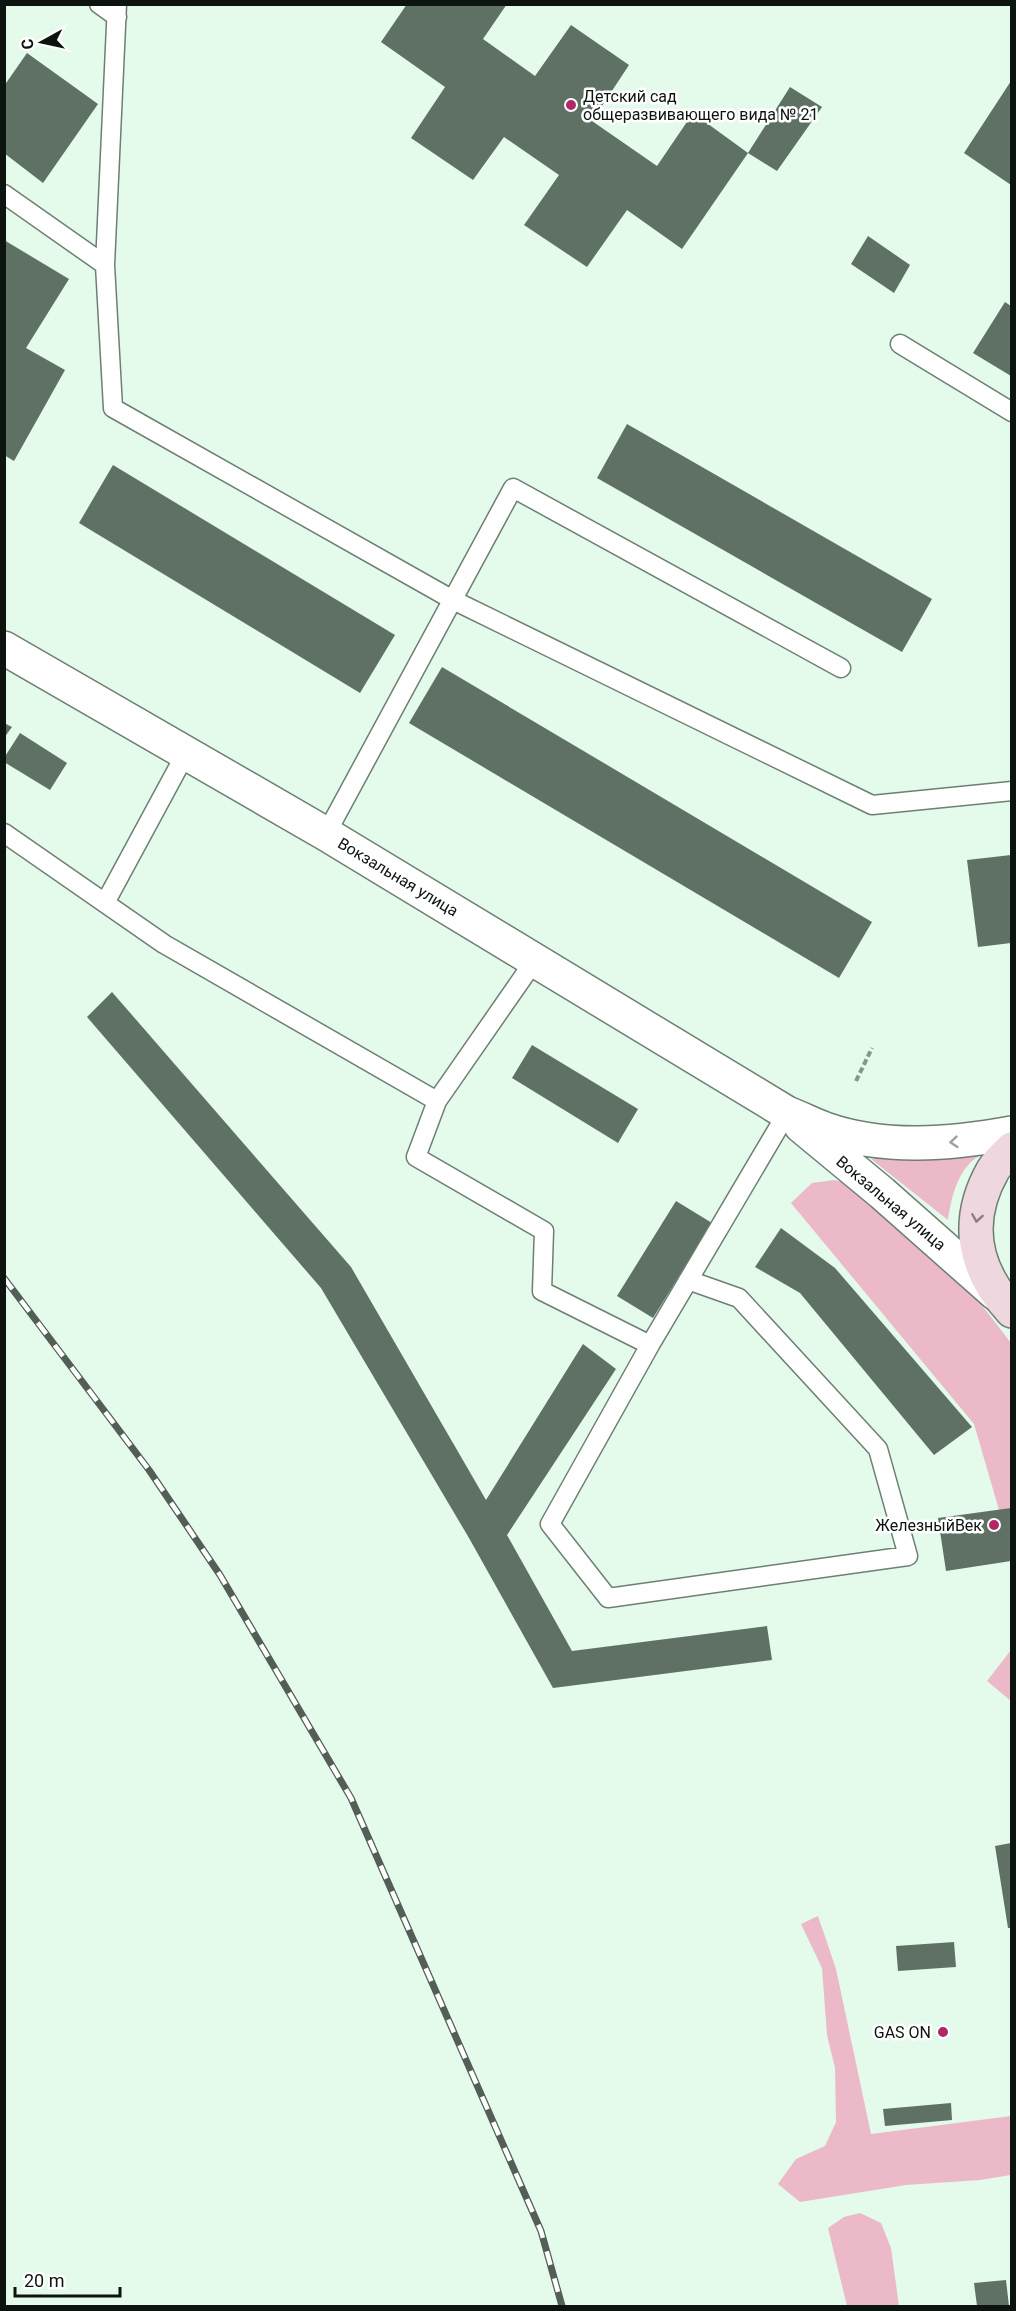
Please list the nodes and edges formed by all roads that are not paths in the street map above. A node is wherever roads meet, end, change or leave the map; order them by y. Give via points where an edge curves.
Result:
1 (99, 4) edge
2 (117, 11) edge
3 (4, 194) edge
4 (105, 266) junction
5 (900, 344) dead end
6 (1011, 412) edge
7 (453, 600) junction
8 (4, 648) edge
9 (841, 668) dead end
10 (186, 753) junction
11 (1011, 791) edge
12 (4, 833) edge
13 (326, 834) junction
14 (105, 903) junction
15 (535, 960) junction
16 (437, 1101) junction
17 (787, 1113) junction
18 (1011, 1133) edge
19 (1011, 1149) edge
20 (688, 1280) junction
21 (1003, 1302) edge
22 (650, 1345) junction

1 - 2 lane
2 - 4 lane
3 - 4 lane
4 - 7 lane via 113,408
5 - 6 lane
7 - 9 lane via 513,488
7 - 11 lane via 872,805
7 - 13 lane
8 - 10 street, Вокзальная улица
10 - 13 street, Вокзальная улица
10 - 14 lane
12 - 14 lane
13 - 15 street, Вокзальная улица
14 - 16 lane via 164,944
15 - 16 lane
15 - 17 street, Вокзальная улица
16 - 22 lane via 416,1157 544,1231 542,1291
18 -> 17 street, Вокзальная улица via 931,1144 890,1141 826,1129
17 - 20 lane
17 - 21 street, Вокзальная улица
19 -> 21 main road via 994,1168 980,1198 976,1231 981,1263
20 - 22 lane
20 - 22 lane via 739,1298 878,1449 908,1556 608,1598 550,1524

